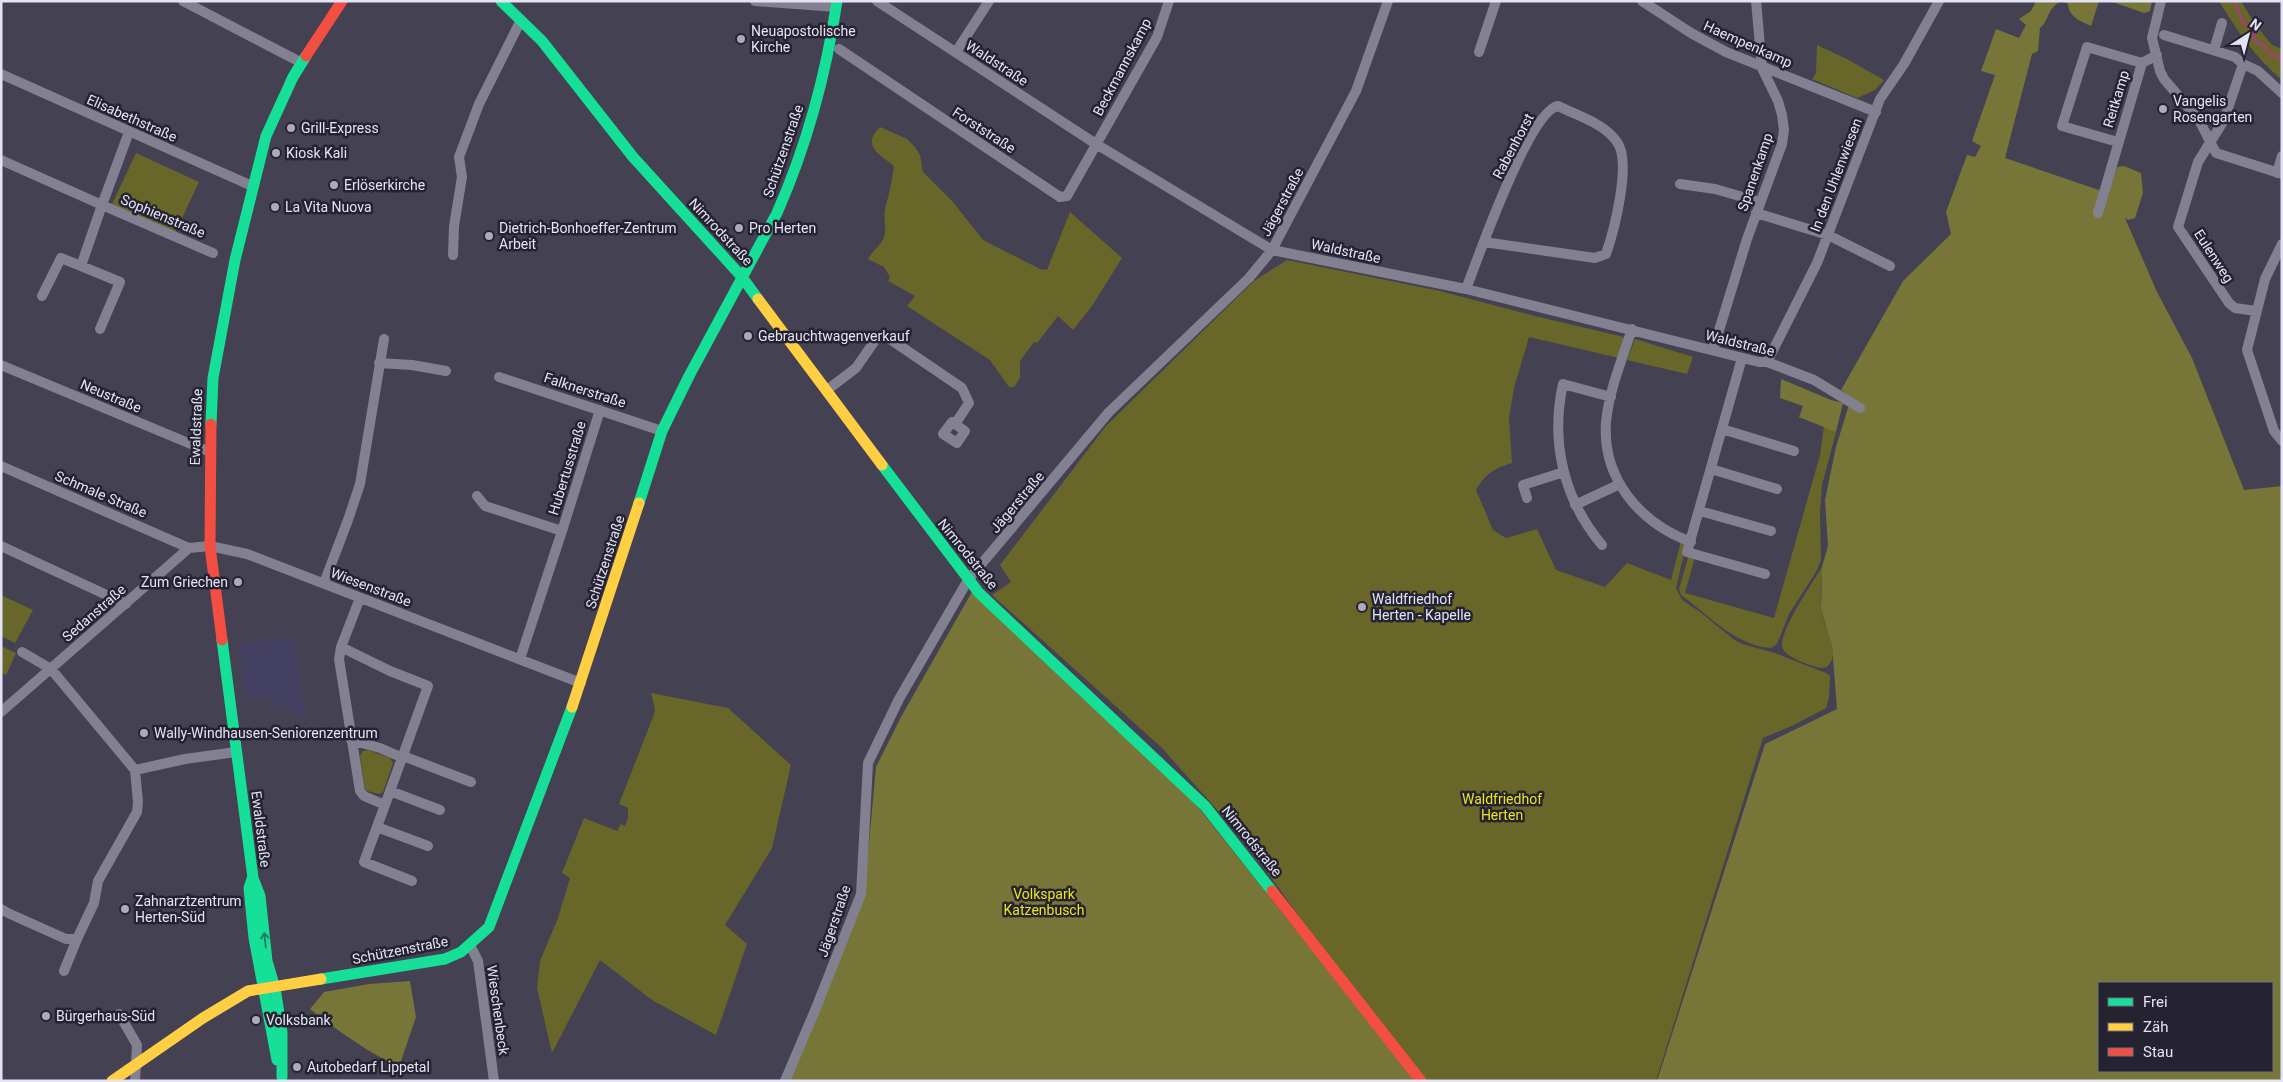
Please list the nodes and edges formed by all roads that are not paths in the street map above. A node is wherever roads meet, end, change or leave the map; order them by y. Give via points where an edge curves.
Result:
1 (183, 1) edge
2 (342, 1) edge
3 (502, 1) edge
4 (755, 1) edge
5 (877, 1) edge
6 (989, 1) edge
7 (1169, 1) edge
8 (1388, 1) edge
9 (1496, 1) edge
10 (1642, 1) edge
11 (1756, 1) edge
12 (1939, 1) edge
13 (2162, 1) edge
14 (836, 4) edge
15 (521, 20) junction
16 (2222, 23) dead end
17 (2164, 35) dead end
18 (838, 48) dead end
19 (2214, 50) junction
20 (956, 52) junction
21 (1479, 52) dead end
22 (2157, 55) junction
23 (302, 63) junction
24 (2142, 63) junction
25 (2244, 64) junction
26 (1762, 68) junction
27 (1, 74) edge
28 (2282, 93) edge
29 (1876, 112) junction
30 (129, 132) junction
31 (2211, 140) junction
32 (2118, 142) junction
33 (1096, 144) junction
34 (2282, 156) edge
35 (1, 160) edge
36 (2279, 173) edge
37 (1680, 184) dead end
38 (252, 186) junction
39 (1760, 202) junction
40 (102, 205) junction
41 (1756, 213) junction
42 (2098, 214) dead end
43 (1828, 235) junction
44 (1484, 242) junction
45 (2282, 244) edge
46 (1272, 250) junction
47 (213, 253) dead end
48 (453, 255) dead end
49 (81, 266) junction
50 (1890, 266) dead end
51 (742, 277) junction
52 (1466, 289) junction
53 (42, 296) dead end
54 (2256, 311) junction
55 (100, 329) dead end
56 (1632, 329) junction
57 (384, 339) dead end
58 (1713, 350) junction
59 (1742, 358) junction
60 (1766, 362) junction
61 (379, 363) junction
62 (1, 365) edge
63 (446, 371) dead end
64 (499, 378) dead end
65 (827, 390) junction
66 (1610, 397) junction
67 (1860, 408) dead end
68 (600, 410) junction
69 (955, 424) dead end
70 (1722, 429) junction
71 (662, 431) junction
72 (2282, 441) edge
73 (1794, 451) dead end
74 (210, 452) junction
75 (1, 466) edge
76 (1711, 469) junction
77 (1564, 472) junction
78 (1620, 484) junction
79 (1777, 489) dead end
80 (477, 496) dead end
81 (1527, 498) dead end
82 (1575, 505) junction
83 (1700, 511) junction
84 (562, 531) junction
85 (1772, 531) dead end
86 (1691, 542) junction
87 (1602, 545) dead end
88 (1, 546) edge
89 (210, 546) junction
90 (189, 548) junction
91 (1765, 574) dead end
92 (968, 580) junction
93 (324, 583) junction
94 (360, 598) junction
95 (126, 604) junction
96 (341, 646) junction
97 (22, 652) dead end
98 (520, 659) junction
99 (50, 669) junction
100 (581, 684) junction
101 (1, 712) edge
102 (351, 740) junction
103 (236, 752) junction
104 (403, 757) junction
105 (135, 770) junction
106 (471, 782) dead end
107 (390, 791) junction
108 (385, 805) junction
109 (440, 810) dead end
110 (377, 827) junction
111 (428, 846) dead end
112 (412, 881) dead end
113 (1, 909) edge
114 (77, 939) junction
115 (470, 945) junction
116 (64, 971) dead end
117 (270, 988) junction
118 (119, 1014) dead end
119 (136, 1065) junction
120 (282, 1079) edge
121 (112, 1081) edge
122 (135, 1081) edge
123 (494, 1081) edge
124 (785, 1081) edge
125 (1421, 1081) edge

1 - 23 street
2 - 23 main road, Ewaldstraße
3 - 15 main road, Nimrodstraße
4 - 14 street
5 - 20 street, Waldstraße
6 - 20 street
7 - 33 street, Beckmannskamp via 1157,37
8 - 46 street, Jägerstraße via 1356,91
9 - 21 street
10 - 26 street, Haempenkamp via 1691,34
11 - 26 street, Spanenkamp
12 - 29 street, In den Uhlenwiesen
13 - 22 street via 2153,31
14 - 51 main road, Schützenstraße via 831,44 791,180
15 - 48 street via 479,104 459,157 462,177
15 - 51 main road, Nimrodstraße via 559,62 632,157
16 - 19 street
17 - 19 street
18 - 33 street, Forststraße via 1060,196 1067,196
19 - 25 street via 2236,57
20 - 33 street, Waldstraße
22 - 24 street, Reitkamp
22 - 31 street via 2164,79 2199,120
23 - 38 main road, Ewaldstraße via 278,105
24 - 32 street, Reitkamp
24 - 32 street via 2087,47 2062,126
25 - 28 street via 2258,71
25 - 31 street via 2224,120
26 - 29 street, Haempenkamp
26 - 39 street, Spanenkamp via 1778,101 1784,130 1782,144
27 - 30 street, Elisabethstraße
29 - 43 street, In den Uhlenwiesen
30 - 38 street, Elisabethstraße
30 - 40 street, Sophienstraße
31 - 36 street via 2216,153
31 - 54 street, Eulenweg via 2198,162 2178,227 2229,304
32 - 42 street, Reitkamp
33 - 46 street, Waldstraße
34 - 36 street
35 - 40 street, Sophienstraße
37 - 39 street via 1715,189
38 - 74 main road, Ewaldstraße via 218,340
39 - 41 street, Spanenkamp
40 - 47 street, Sophienstraße
40 - 49 street
41 - 43 street
41 - 58 street, Spanenkamp
43 - 50 street
43 - 60 street, In den Uhlenwiesen
44 - 44 street, Rabenhorst via 1501,197 1528,142 1552,107 1558,106 1600,126 1618,142 1622,154 1621,189 1606,254 1595,258
44 - 52 street, Rabenhorst
45 - 54 street via 2265,279
46 - 52 street, Waldstraße
46 - 92 street, Jägerstraße via 1248,278 1109,412
49 - 53 street via 61,258
49 - 55 street via 120,282
51 - 65 main road, Nimrodstraße
51 - 71 main road, Schützenstraße
52 - 56 street, Waldstraße
54 - 72 street via 2247,350 2274,431
56 - 58 street, Waldstraße
56 - 66 street
57 - 61 street
58 - 59 street, Waldstraße
59 - 60 street, Waldstraße
59 - 70 street
60 - 67 street, Waldstraße via 1814,380
61 - 63 street
61 - 93 street via 360,484
62 - 74 street, Neustraße
64 - 68 street, Falknerstraße
65 - 69 street via 856,368 876,339 887,337 962,388 969,403
65 - 92 main road, Nimrodstraße
66 - 77 street via 1563,384 1558,431
66 - 78 street via 1606,423 1608,450
68 - 71 street, Falknerstraße
68 - 84 street, Hubertusstraße
70 - 73 street
70 - 76 street
71 - 100 main road, Schützenstraße
74 - 89 main road, Ewaldstraße
75 - 90 street, Schmale Straße
76 - 79 street
76 - 83 street
77 - 81 street via 1523,485
77 - 82 street
78 - 82 street
78 - 86 street via 1643,515
80 - 84 street, Hubertusstraße via 485,506
82 - 87 street
83 - 85 street
83 - 86 street
84 - 98 street
86 - 91 street via 1687,552
88 - 95 street
89 - 90 street
89 - 93 street, Wiesenstraße via 247,554
89 - 103 main road, Ewaldstraße
90 - 95 street, Sedanstraße
92 - 124 street, Jägerstraße via 899,699 868,763 861,894
92 - 125 main road, Nimrodstraße via 990,605 1205,806
93 - 94 street, Wiesenstraße
94 - 96 street
94 - 98 street, Wiesenstraße
95 - 99 street, Sedanstraße
96 - 102 street via 339,659
96 - 104 street via 428,686
97 - 99 street
98 - 100 street, Wiesenstraße
99 - 101 street, Sedanstraße
99 - 105 street
100 - 115 main road, Schützenstraße via 496,913 489,927
102 - 104 street
102 - 108 street via 360,791
103 - 105 street
103 - 117 main road, Ewaldstraße via 253,878 249,888 254,938
104 - 106 street
104 - 107 street
105 - 114 street via 137,812 98,881 94,903
107 - 108 street
107 - 109 street
108 - 110 street
110 - 111 street
110 - 112 street via 364,862
113 - 114 street via 66,939
114 - 116 street
115 - 117 main road, Schützenstraße via 461,952 438,960
115 - 123 street, Wieschenbeck via 478,961
117 - 119 main road via 239,995
117 - 120 main road, Ewaldstraße via 275,1055
118 - 119 street via 137,1045
119 - 121 main road
119 - 122 street

